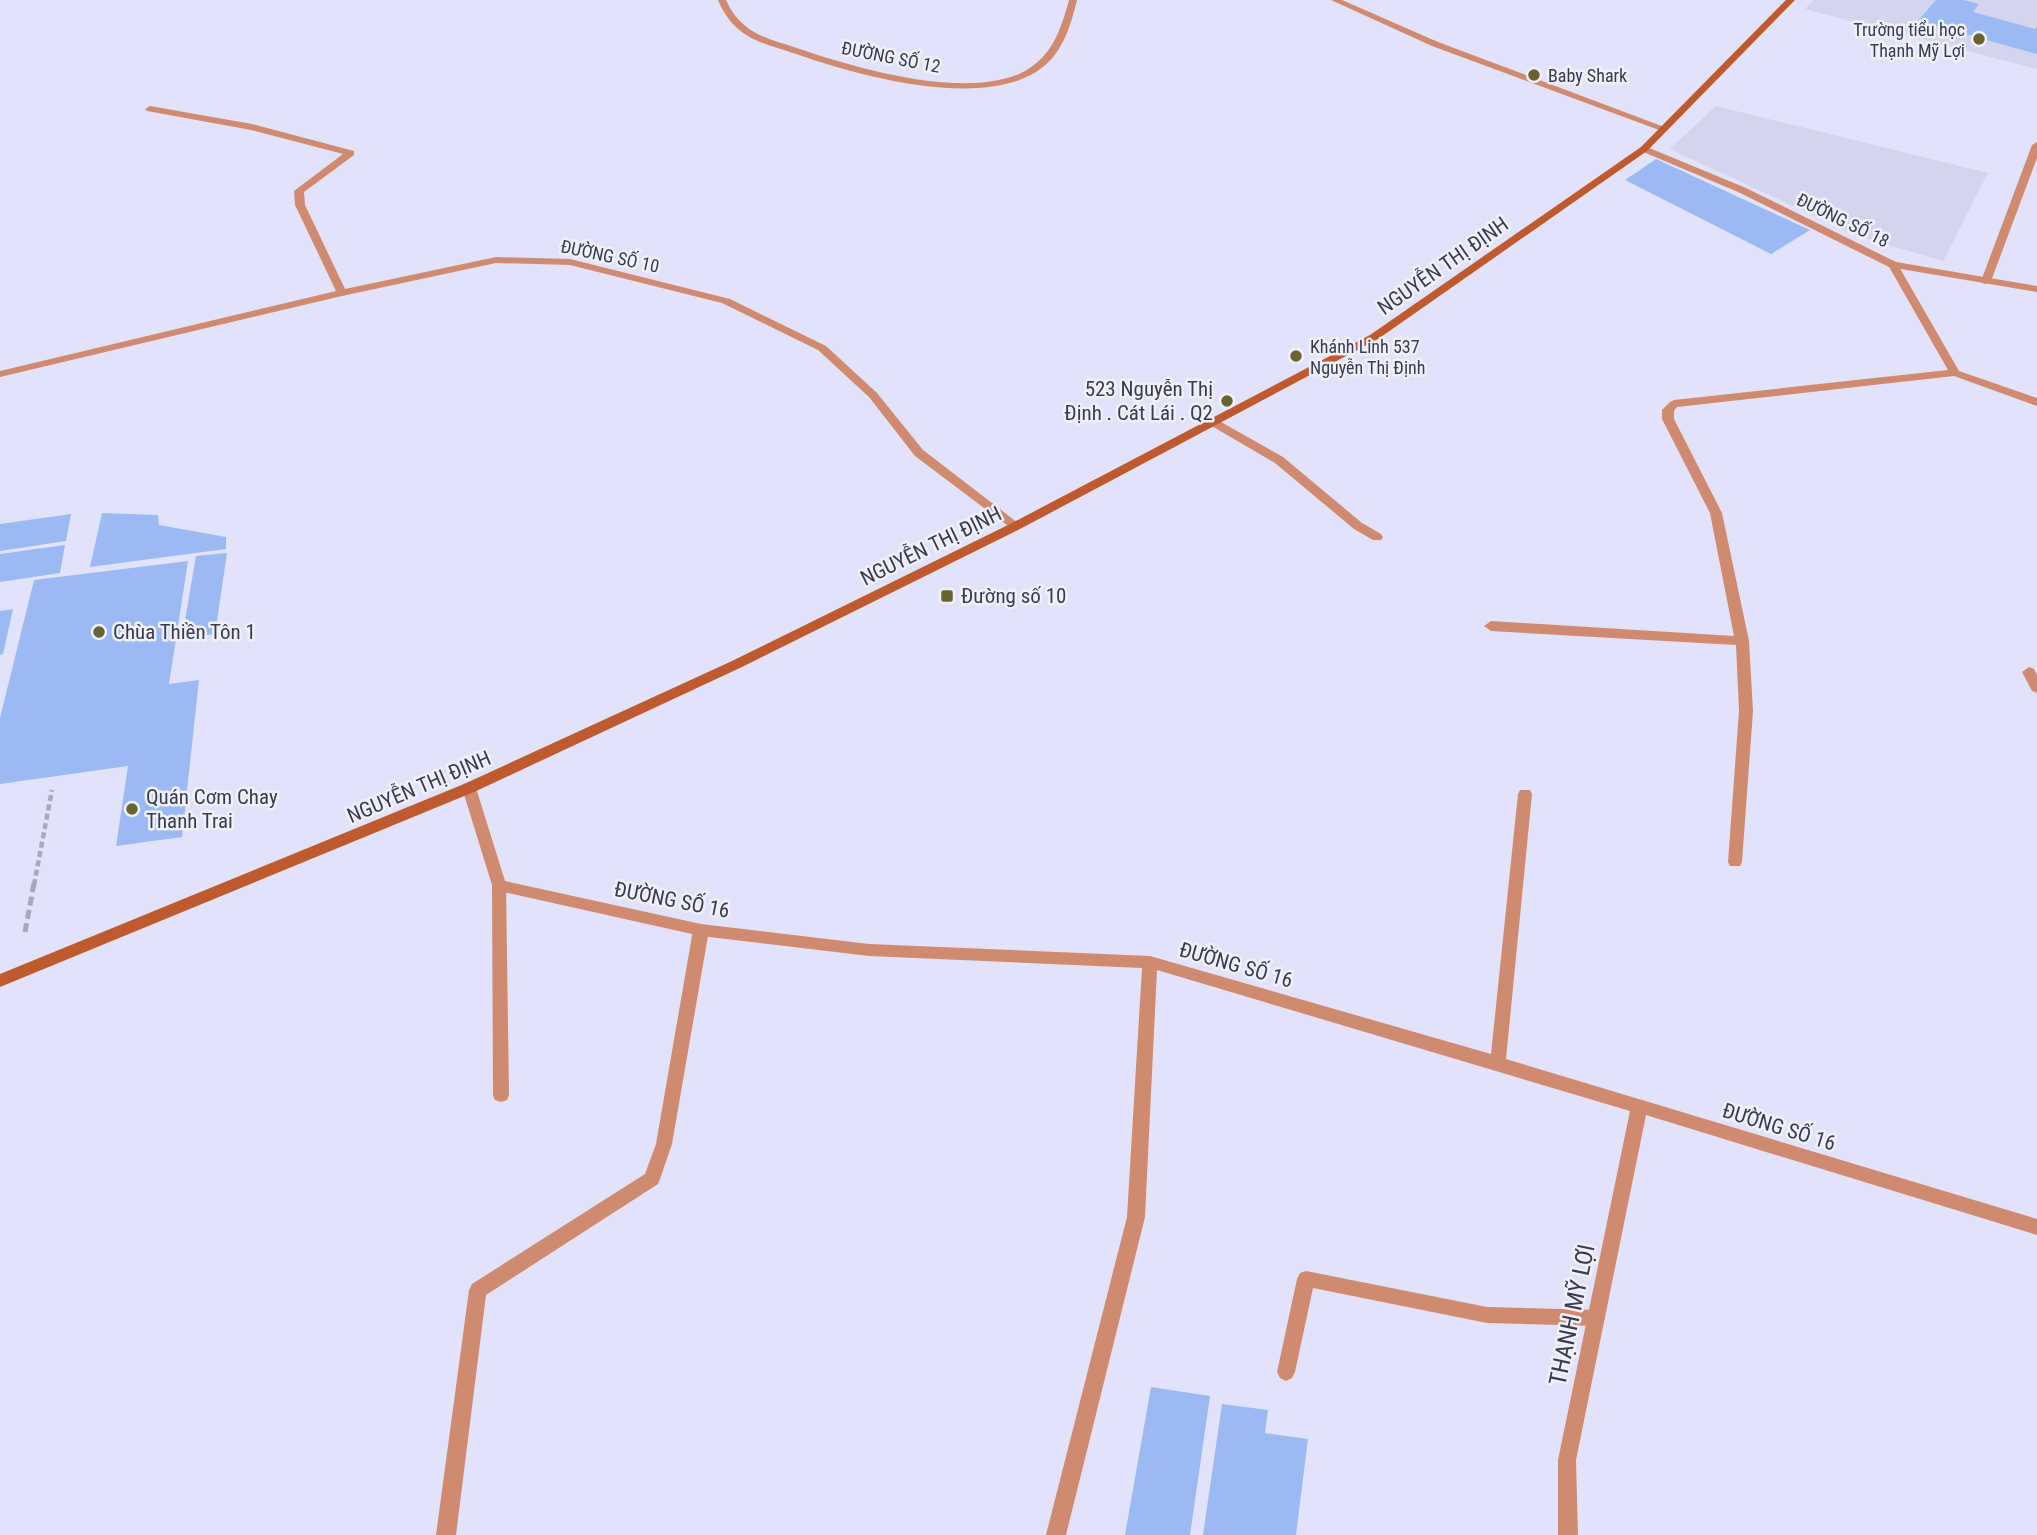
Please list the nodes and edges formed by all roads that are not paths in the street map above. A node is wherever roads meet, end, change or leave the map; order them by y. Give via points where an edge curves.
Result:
1 (722, 0) edge
2 (1073, 0) edge
3 (1335, 0) edge
4 (1791, 0) edge
5 (150, 109) dead end
6 (1662, 128) junction
7 (2037, 145) edge
8 (1644, 149) junction
9 (1893, 265) junction
10 (1986, 281) junction
11 (2037, 289) edge
12 (342, 293) junction
13 (1955, 373) junction
14 (0, 374) edge
15 (2037, 402) edge
16 (1214, 422) junction
17 (1016, 526) junction
18 (1377, 537) dead end
19 (1491, 626) dead end
20 (1742, 641) junction
21 (2029, 672) dead end
22 (2037, 688) edge
23 (469, 788) junction
24 (1525, 794) dead end
25 (1735, 862) dead end
26 (499, 886) junction
27 (701, 930) junction
28 (1150, 962) junction
29 (0, 981) edge
30 (1498, 1064) junction
31 (501, 1094) dead end
32 (1639, 1107) junction
33 (2037, 1227) edge
34 (1596, 1318) junction
35 (1286, 1372) dead end
36 (446, 1535) edge
37 (1056, 1535) edge
38 (1568, 1535) edge

1 - 2 street, ĐƯỜNG SỐ 12 via 726,12 749,34 840,64 947,83 997,83 1042,64 1062,33
3 - 6 street via 1435,44
4 - 6 main road, NGUYỄN THỊ ĐỊNH
5 - 12 street via 252,127 351,153 299,191 300,205
6 - 8 main road, NGUYỄN THỊ ĐỊNH
7 - 10 street
8 - 9 street, ĐƯỜNG SỐ 18 via 1742,190
8 - 16 main road, NGUYỄN THỊ ĐỊNH via 1374,338
9 - 10 street, ĐƯỜNG SỐ 18
9 - 13 street
10 - 11 street, ĐƯỜNG SỐ 18
12 - 14 street, ĐƯỜNG SỐ 10
12 - 17 street, ĐƯỜNG SỐ 10 via 496,260 570,262 726,301 822,348 873,396 919,453
13 - 15 street
13 - 20 street via 1674,404 1668,410 1668,419 1716,513
16 - 17 main road, NGUYỄN THỊ ĐỊNH
16 - 18 street via 1279,460
17 - 23 main road, NGUYỄN THỊ ĐỊNH via 737,664
19 - 20 street
20 - 25 street via 1746,710
21 - 22 street
23 - 26 street
23 - 29 main road, NGUYỄN THỊ ĐỊNH
24 - 30 street
26 - 27 street, ĐƯỜNG SỐ 16
26 - 31 street
27 - 28 street, ĐƯỜNG SỐ 16 via 869,950
27 - 36 street via 664,1144 652,1179 478,1290
28 - 30 street, ĐƯỜNG SỐ 16
28 - 37 street via 1136,1217
30 - 32 street, ĐƯỜNG SỐ 16
32 - 33 street, ĐƯỜNG SỐ 16
32 - 34 street, THẠNH MỸ LỢI
34 - 35 street via 1487,1315 1306,1279
34 - 38 street, THẠNH MỸ LỢI via 1567,1460

